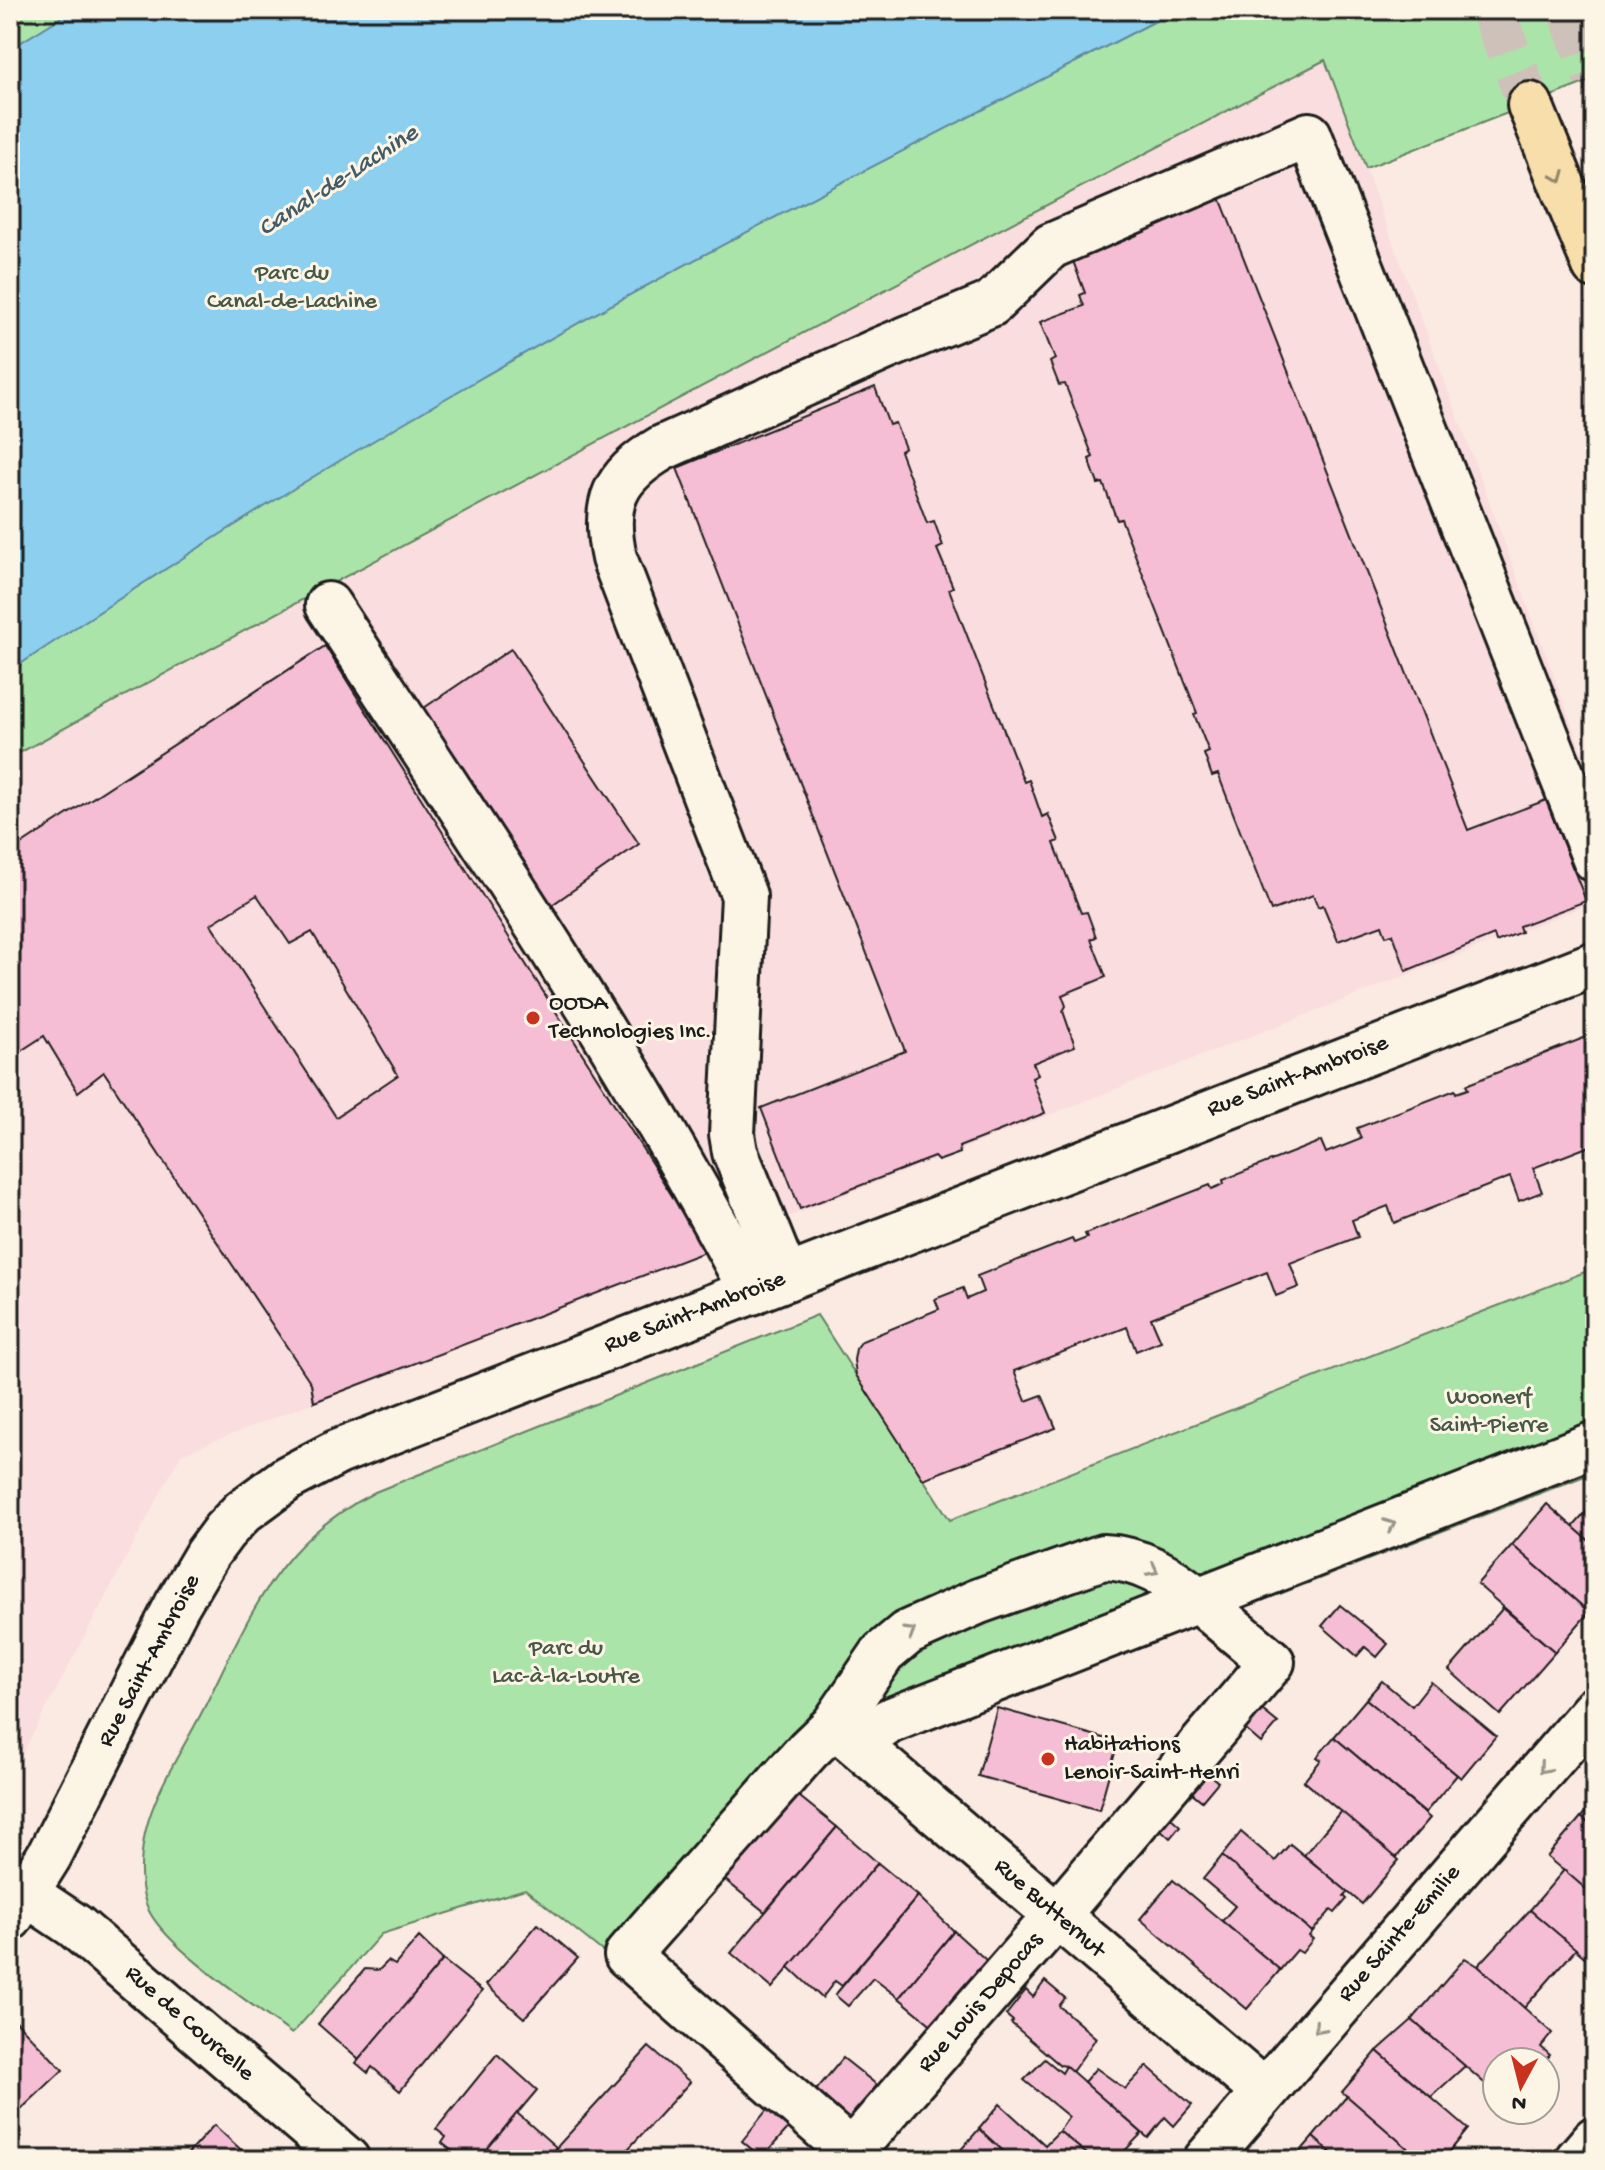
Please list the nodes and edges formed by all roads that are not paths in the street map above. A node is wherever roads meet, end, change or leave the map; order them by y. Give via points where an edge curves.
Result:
1 (1530, 105) tunnel mouth
2 (1595, 266) edge
3 (328, 605) dead end
4 (1595, 859) edge
5 (1595, 964) edge
6 (769, 1285) junction
7 (1595, 1444) edge
8 (1198, 1600) junction
9 (1595, 1709) edge
10 (847, 1736) junction
11 (19, 1906) edge
12 (1057, 1915) junction
13 (1264, 2092) junction
14 (1595, 2139) edge
15 (848, 2156) edge
16 (347, 2160) edge
17 (1206, 2160) edge
18 (1577, 2160) edge

1 -> 2 main road
3 - 6 street via 527,907 686,1170
4 - 6 street via 1309,135 1051,246 991,304 662,448 627,473 614,493 608,531 614,558 744,896 732,1134
5 - 6 street, Rue Saint-Ambroise
6 - 11 street, Rue Saint-Ambroise via 338,1452 288,1478 243,1511 191,1579
8 -> 7 street
8 - 10 street via 889,1721 875,1731
10 -> 8 street via 883,1653 932,1620 1103,1557 1146,1565
8 - 12 street, Rue Louis Depocas via 1272,1662
9 -> 13 street, Rue Sainte-Emilie
10 - 12 street, Rue Butternut
10 - 15 street via 808,1750 627,1955
11 - 16 street, Rue de Courcelle via 75,1926
12 - 13 street, Rue Butternut
12 - 15 street, Rue Louis Depocas
13 - 17 street, Rue Sainte-Emilie
14 - 18 street

